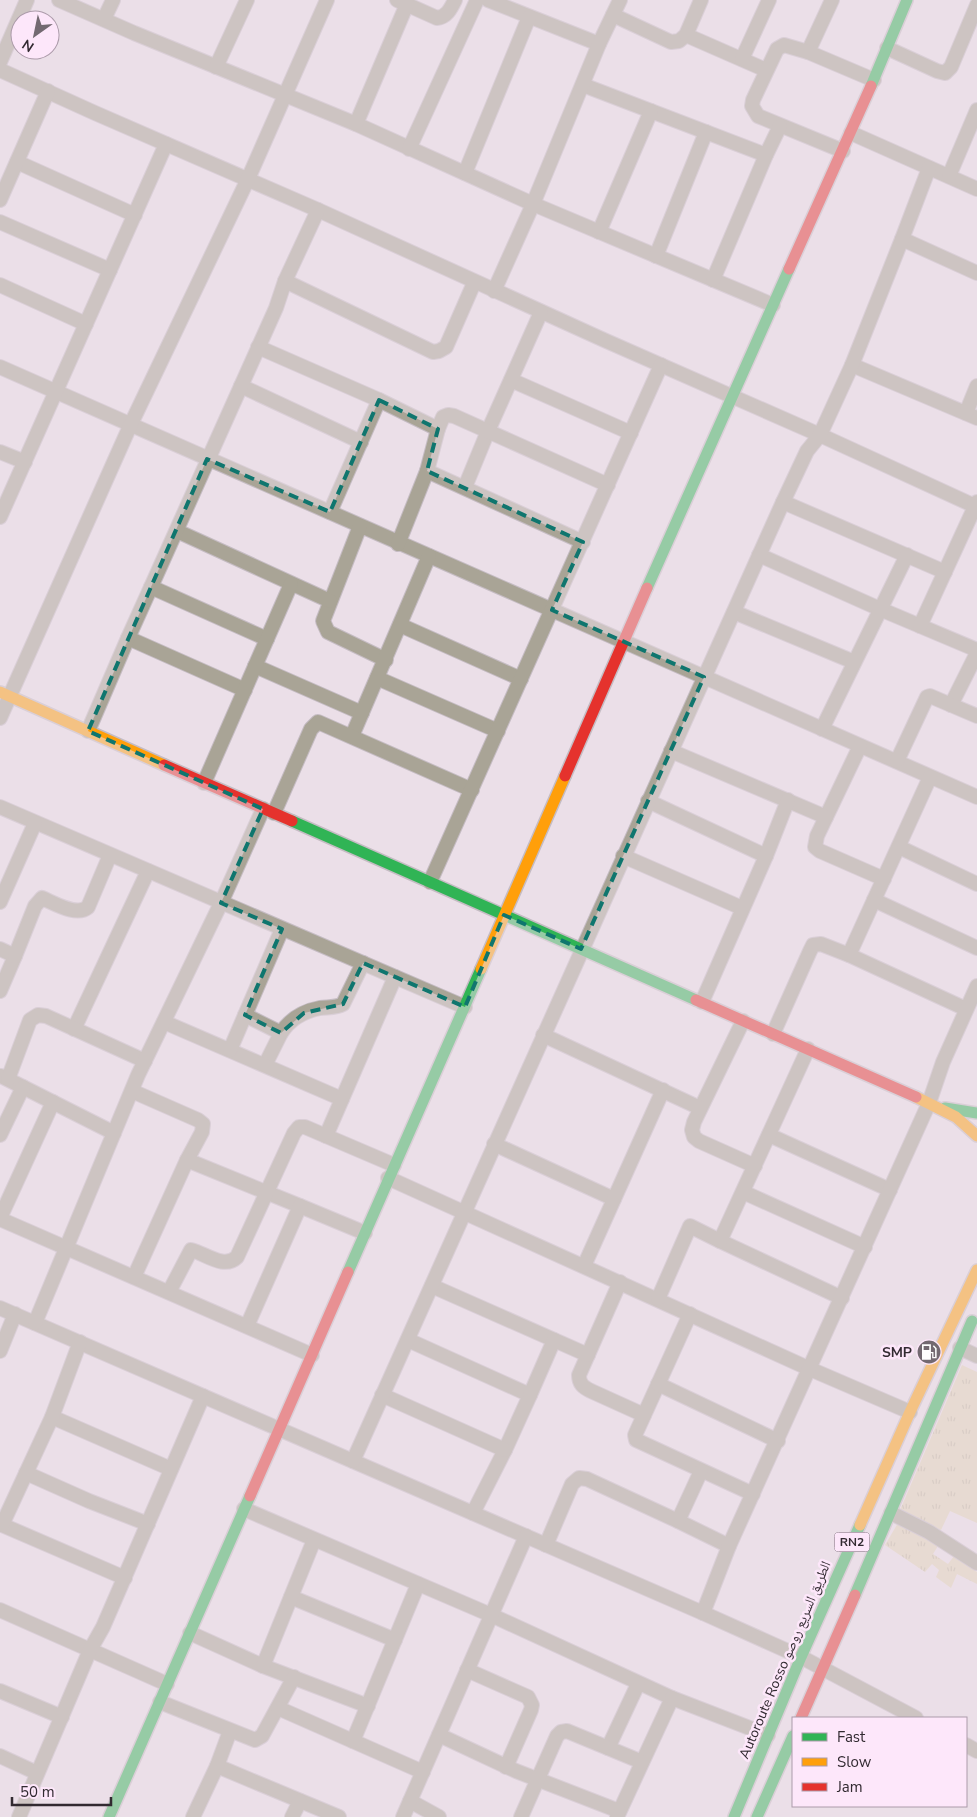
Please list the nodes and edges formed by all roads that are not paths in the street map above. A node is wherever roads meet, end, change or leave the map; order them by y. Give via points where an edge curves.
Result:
1 (27, 0) edge
2 (59, 0) edge
3 (112, 0) edge
4 (247, 0) edge
5 (327, 0) edge
6 (455, 0) edge
7 (477, 0) edge
8 (488, 0) edge
9 (620, 0) edge
10 (701, 0) edge
11 (769, 0) edge
12 (832, 0) edge
13 (907, 0) edge
14 (402, 2) edge
15 (977, 5) edge
16 (613, 15) junction
17 (529, 17) junction
18 (104, 19) junction
19 (686, 35) junction
20 (599, 44) junction
21 (887, 48) junction
22 (808, 52) junction
23 (742, 59) junction
24 (0, 62) edge
25 (216, 67) junction
26 (0, 70) edge
27 (766, 70) junction
28 (874, 80) junction
29 (583, 85) junction
30 (48, 91) junction
31 (285, 95) junction
32 (977, 110) edge
33 (651, 111) junction
34 (356, 124) junction
35 (780, 126) junction
36 (706, 132) junction
37 (851, 134) junction
38 (166, 144) junction
39 (409, 149) junction
40 (843, 151) junction
41 (766, 155) junction
42 (17, 162) junction
43 (929, 168) junction
44 (465, 173) junction
45 (949, 176) junction
46 (248, 179) junction
47 (977, 189) edge
48 (0, 200) edge
49 (533, 204) junction
50 (318, 210) junction
51 (135, 215) junction
52 (0, 222) edge
53 (599, 232) junction
54 (902, 239) junction
55 (656, 256) junction
56 (110, 270) junction
57 (977, 273) edge
58 (713, 280) junction
59 (285, 281) junction
60 (474, 283) junction
61 (0, 285) edge
62 (494, 291) junction
63 (773, 305) junction
64 (541, 312) junction
65 (86, 324) junction
66 (258, 347) junction
67 (661, 365) junction
68 (852, 365) junction
69 (0, 367) edge
70 (511, 380) junction
71 (241, 386) junction
72 (977, 386) edge
73 (56, 391) junction
74 (732, 397) junction
75 (379, 400) junction
76 (971, 416) edge
77 (130, 426) junction
78 (438, 429) junction
79 (488, 431) junction
80 (631, 433) junction
81 (820, 435) junction
82 (361, 442) junction
83 (0, 452) edge
84 (207, 459) junction
85 (25, 462) junction
86 (427, 471) junction
87 (608, 485) junction
88 (465, 487) junction
89 (783, 502) junction
90 (976, 505) edge
91 (330, 512) junction
92 (0, 517) edge
93 (360, 526) junction
94 (177, 531) junction
95 (583, 542) junction
96 (398, 544) junction
97 (759, 555) junction
98 (907, 555) junction
99 (429, 556) junction
100 (945, 572) junction
101 (291, 584) junction
102 (151, 587) junction
103 (330, 601) junction
104 (880, 609) junction
105 (552, 610) junction
106 (734, 612) junction
107 (400, 626) junction
108 (920, 626) junction
109 (128, 638) junction
110 (267, 639) junction
111 (624, 642) junction
112 (977, 651) edge
113 (386, 660) junction
114 (854, 662) junction
115 (255, 666) junction
116 (704, 677) junction
117 (377, 678) junction
118 (521, 679) junction
119 (245, 690) junction
120 (5, 695) edge
121 (952, 705) junction
122 (362, 713) junction
123 (977, 716) edge
124 (0, 718) edge
125 (822, 729) junction
126 (88, 731) junction
127 (498, 732) junction
128 (352, 736) junction
129 (860, 746) junction
130 (671, 751) junction
131 (897, 761) junction
132 (930, 777) junction
133 (204, 783) junction
134 (472, 790) junction
135 (977, 797) edge
136 (788, 800) junction
137 (648, 801) junction
138 (0, 807) edge
139 (269, 811) junction
140 (826, 817) junction
141 (35, 823) junction
142 (898, 847) junction
143 (110, 855) junction
144 (623, 856) junction
145 (766, 856) junction
146 (148, 871) junction
147 (884, 879) junction
148 (430, 882) junction
149 (977, 884) edge
150 (874, 900) junction
151 (0, 902) edge
152 (221, 903) junction
153 (742, 908) junction
154 (504, 915) junction
155 (282, 928) junction
156 (977, 948) edge
157 (581, 949) junction
158 (0, 950) edge
159 (849, 955) junction
160 (15, 956) junction
161 (363, 963) junction
162 (395, 977) junction
163 (977, 986) edge
164 (0, 992) edge
165 (702, 1002) junction
166 (465, 1007) junction
167 (966, 1009) junction
168 (245, 1015) junction
169 (743, 1020) junction
170 (164, 1022) junction
171 (74, 1029) junction
172 (281, 1033) junction
173 (773, 1034) junction
174 (543, 1035) junction
175 (808, 1049) junction
176 (230, 1050) junction
177 (145, 1061) junction
178 (265, 1065) junction
179 (4, 1077) edge
180 (22, 1087) junction
181 (663, 1090) junction
182 (132, 1091) junction
183 (342, 1099) junction
184 (53, 1102) junction
185 (934, 1105) junction
186 (700, 1108) junction
187 (977, 1112) edge
188 (114, 1133) junction
189 (0, 1135) edge
190 (769, 1135) junction
191 (326, 1136) junction
192 (977, 1136) edge
193 (494, 1144) junction
194 (187, 1160) junction
195 (394, 1165) junction
196 (756, 1166) junction
197 (388, 1178) junction
198 (890, 1190) junction
199 (743, 1192) junction
200 (267, 1193) junction
201 (614, 1199) junction
202 (300, 1206) junction
203 (464, 1212) junction
204 (0, 1219) edge
205 (365, 1233) junction
206 (720, 1241) junction
207 (865, 1247) junction
208 (65, 1248) junction
209 (584, 1266) junction
210 (977, 1270) edge
211 (134, 1277) junction
212 (620, 1282) junction
213 (432, 1286) junction
214 (169, 1292) junction
215 (842, 1298) junction
216 (658, 1300) junction
217 (0, 1308) edge
218 (977, 1310) edge
219 (15, 1314) junction
220 (690, 1314) junction
221 (35, 1323) junction
222 (247, 1326) junction
223 (408, 1340) junction
224 (554, 1340) junction
225 (80, 1342) junction
226 (960, 1348) junction
227 (0, 1351) edge
228 (312, 1355) junction
229 (588, 1355) junction
230 (977, 1356) edge
231 (810, 1369) junction
232 (658, 1384) junction
233 (382, 1394) junction
234 (530, 1395) junction
235 (202, 1396) junction
236 (910, 1412) junction
237 (644, 1415) junction
238 (52, 1417) junction
239 (279, 1429) junction
240 (778, 1440) junction
241 (505, 1450) junction
242 (353, 1461) junction
243 (171, 1469) junction
244 (701, 1471) junction
245 (26, 1473) junction
246 (753, 1494) junction
247 (244, 1509) junction
248 (473, 1513) junction
249 (891, 1513) junction
250 (678, 1521) junction
251 (148, 1524) junction
252 (1, 1525) edge
253 (526, 1536) junction
254 (314, 1540) junction
255 (546, 1545) junction
256 (729, 1546) junction
257 (977, 1563) edge
258 (125, 1578) junction
259 (418, 1584) junction
260 (291, 1597) junction
261 (0, 1610) edge
262 (703, 1613) junction
263 (491, 1616) junction
264 (190, 1633) junction
265 (395, 1640) junction
266 (90, 1650) junction
267 (801, 1657) junction
268 (263, 1666) junction
269 (823, 1669) junction
270 (467, 1670) junction
271 (294, 1677) junction
272 (167, 1684) junction
273 (638, 1684) junction
274 (0, 1691) edge
275 (672, 1698) junction
276 (160, 1702) junction
277 (368, 1706) junction
278 (278, 1708) junction
279 (62, 1716) junction
280 (801, 1717) edge
281 (914, 1717) edge
282 (230, 1731) junction
283 (439, 1735) junction
284 (768, 1735) junction
285 (792, 1738) edge
286 (353, 1741) junction
287 (608, 1748) junction
288 (0, 1756) edge
289 (642, 1762) junction
290 (217, 1766) junction
291 (506, 1767) junction
292 (423, 1772) junction
293 (37, 1773) junction
294 (537, 1779) junction
295 (300, 1801) junction
296 (410, 1801) junction
297 (618, 1814) edge
298 (335, 1816) edge
299 (19, 1817) edge
300 (109, 1817) edge
301 (193, 1817) edge
302 (292, 1817) edge
303 (403, 1817) edge
304 (439, 1817) edge
305 (520, 1817) edge
306 (734, 1817) edge
307 (757, 1817) edge

1 - 24 street
2 - 18 street
3 - 18 street
4 - 25 street
5 - 31 street
6 - 14 street via 447,14 437,18
7 - 39 street
8 - 17 street
9 - 16 street
10 - 19 street
11 - 23 street
12 - 22 street
13 - 21 main road
14 - 34 street
15 - 21 street via 951,67 945,73
16 - 19 street via 671,42
16 - 20 street
17 - 20 street
17 - 44 street
18 - 25 street
19 - 23 street
20 - 29 street
21 - 28 main road
22 - 27 street via 784,46 777,49
22 - 28 street
23 - 27 street
25 - 31 street
26 - 30 street
27 - 35 street via 752,106 758,116
28 - 37 main road
29 - 33 street
29 - 49 street
30 - 38 street
30 - 42 street
31 - 34 street
31 - 46 street
32 - 45 street
33 - 36 street
33 - 53 street
34 - 39 street
35 - 40 street
35 - 41 street
36 - 41 street
36 - 55 street
37 - 40 main road
37 - 43 street
38 - 46 street
38 - 51 street
39 - 44 street
40 - 63 main road
41 - 58 street
42 - 48 street
42 - 51 street
43 - 45 street
43 - 54 street
44 - 49 street
45 - 47 street
46 - 50 street
46 - 77 street
49 - 53 street
49 - 62 street
50 - 59 street
50 - 60 street
51 - 56 street
52 - 56 street
53 - 55 street
54 - 57 street
54 - 68 street
55 - 58 street
56 - 65 street
58 - 63 street
59 - 60 street via 433,352 446,346
59 - 66 street
60 - 62 street
61 - 65 street
62 - 64 street
63 - 74 main road
64 - 67 street
64 - 70 street
65 - 73 street
66 - 71 street
66 - 75 street
67 - 74 street
67 - 80 street
68 - 76 street
68 - 81 street
69 - 73 street
70 - 79 street
70 - 80 street
71 - 82 street
71 - 84 street
72 - 76 street
73 - 77 street
73 - 85 street
74 - 81 street
74 - 111 main road
75 - 78 street
75 - 82 street
77 - 84 street
77 - 120 street
78 - 79 street via 443,417 448,415
78 - 86 street
79 - 87 street
79 - 88 street
80 - 87 street
81 - 89 street via 807,451
81 - 90 street
82 - 91 street
83 - 85 street
84 - 91 street
84 - 94 street
85 - 92 street
86 - 88 street
86 - 96 street
87 - 95 street
88 - 95 street
89 - 97 street
89 - 98 street
90 - 100 street
91 - 93 street
93 - 96 street
93 - 103 street
94 - 101 street
94 - 102 street
95 - 105 street
96 - 99 street
97 - 104 street
97 - 106 street
98 - 100 street
98 - 104 street
99 - 105 street
99 - 107 street
100 - 108 street
101 - 103 street
101 - 110 street
102 - 109 street
102 - 110 street
103 - 113 street via 322,621 328,632
104 - 108 street
104 - 114 street
105 - 111 street
105 - 118 street
106 - 114 street
106 - 116 street
107 - 113 street
107 - 118 street
108 - 112 street
109 - 119 street
109 - 126 street
110 - 115 street
111 - 116 street
111 - 154 main road
112 - 121 street
113 - 117 street
114 - 125 street
115 - 119 street
115 - 122 street
116 - 125 street
116 - 130 street
117 - 122 street
117 - 127 street
118 - 127 street
119 - 133 street
120 - 124 street
120 - 126 main road
121 - 123 street
121 - 131 street via 927,697
122 - 128 street
125 - 129 street
126 - 133 main road
127 - 134 street
128 - 134 street
128 - 139 street via 318,722 314,724
129 - 131 street
129 - 140 street
130 - 136 street
130 - 137 street
131 - 132 street
132 - 135 street
132 - 142 street
133 - 139 main road
134 - 148 street
136 - 140 street
136 - 145 street
137 - 144 street
137 - 145 street
138 - 141 street
139 - 148 main road
139 - 152 street
140 - 147 street via 815,847
141 - 143 street
141 - 151 street
142 - 147 street
142 - 149 street
143 - 146 street
143 - 160 street via 84,910 78,912 40,899
144 - 153 street
144 - 157 street
145 - 153 street
146 - 152 street
146 - 171 street
147 - 150 street
148 - 154 main road
150 - 156 street
150 - 159 street
152 - 155 street
152 - 170 street
153 - 165 street
154 - 157 main road
154 - 166 main road
155 - 161 street
155 - 168 street
157 - 165 main road
157 - 174 street
158 - 160 street
159 - 167 street
159 - 173 street via 820,944 813,945
160 - 164 street
161 - 162 street
161 - 172 street via 343,1004 304,1013 291,1020
162 - 166 street
162 - 183 street
163 - 167 street
165 - 169 main road
166 - 195 main road
167 - 185 street via 943,1062
168 - 172 street
168 - 176 street
169 - 173 main road
169 - 186 street
170 - 176 street
170 - 177 street
171 - 177 street
171 - 179 street via 46,1016 38,1015 30,1020
172 - 178 street
173 - 175 main road
174 - 181 street
174 - 193 street
175 - 185 main road
175 - 190 street
176 - 178 street
177 - 182 street
178 - 183 street
179 - 180 street
180 - 184 street
180 - 189 street
181 - 186 street
181 - 201 street
182 - 188 street
182 - 194 street via 203,1124
183 - 191 street
184 - 188 street
184 - 204 street
185 - 187 main road
185 - 192 main road via 956,1116
185 - 198 street
186 - 196 street via 692,1130 694,1136
188 - 208 street
190 - 196 street
190 - 198 street
191 - 195 street
191 - 200 street via 305,1127 295,1129
193 - 201 street
193 - 203 street
194 - 200 street
194 - 211 street
195 - 197 main road
196 - 199 street
197 - 203 street
197 - 205 main road
198 - 207 street
199 - 206 street
199 - 207 street
200 - 202 street
200 - 214 street via 237,1257 228,1262 219,1261 191,1250
201 - 209 street
202 - 205 street
202 - 222 street
203 - 209 street
203 - 213 street
204 - 208 street
205 - 228 main road
206 - 215 street
206 - 216 street via 690,1226
207 - 215 street
208 - 211 street
208 - 221 street
209 - 212 street
210 - 236 main road, Autoroute Rosso الطريق السريع روصو / RN2
211 - 214 street
212 - 216 street
212 - 229 street
213 - 223 street
213 - 224 street
214 - 222 street
215 - 231 street
216 - 220 street
217 - 219 street
218 - 226 main road, RN2
219 - 221 street
219 - 227 street
220 - 231 street
220 - 232 street
221 - 225 street
222 - 228 street
223 - 233 street
223 - 234 street
224 - 229 street
224 - 234 street
225 - 235 street
225 - 238 street
226 - 230 street
226 - 249 main road, RN2
228 - 239 main road
229 - 237 street via 579,1375 583,1387
231 - 236 street
231 - 240 street
232 - 237 street
232 - 240 street
233 - 241 street
233 - 242 street
234 - 241 street
235 - 239 street
235 - 243 street
236 - 267 main road, Autoroute Rosso الطريق السريع روصو / RN2
237 - 244 street via 636,1440
238 - 243 street
238 - 245 street
239 - 242 street
239 - 247 main road
240 - 246 street
241 - 248 street
242 - 248 street
243 - 251 street
244 - 246 street
244 - 250 street
245 - 251 street
245 - 252 street
246 - 256 street
247 - 254 street
247 - 264 main road
248 - 253 street
249 - 257 street via 929,1532
249 - 269 main road, RN2
250 - 255 street via 579,1478 572,1484
250 - 256 street
251 - 258 street
252 - 258 street
253 - 255 street
253 - 263 street
254 - 259 street
254 - 260 street
255 - 262 street
256 - 262 street
258 - 266 street via 104,1627
259 - 263 street
259 - 265 street
260 - 265 street
260 - 268 street
261 - 266 street
262 - 267 street
263 - 270 street
263 - 273 street
264 - 268 street
264 - 272 main road
265 - 277 street
266 - 272 street
266 - 279 street
267 - 269 street
267 - 284 main road, Autoroute Rosso الطريق السريع روصو / RN2
268 - 271 street
269 - 280 main road, RN2
269 - 281 street
270 - 283 street
270 - 291 street via 531,1701 531,1710
271 - 277 street
271 - 278 street
272 - 276 main road
273 - 275 street
273 - 287 street
274 - 279 street
275 - 284 street
275 - 289 street
276 - 282 street
276 - 300 main road
277 - 286 street
278 - 282 street via 262,1736 255,1740
278 - 286 street
279 - 293 street
282 - 290 street
283 - 291 street
283 - 292 street
284 - 306 main road, Autoroute Rosso الطريق السريع روصو / RN2
285 - 307 main road
286 - 292 street
287 - 289 street
287 - 294 street via 567,1731 561,1732
288 - 293 street
289 - 297 street
290 - 295 street
290 - 301 street
291 - 294 street
292 - 296 street
293 - 299 street
294 - 297 street
294 - 305 street
295 - 298 street
295 - 302 street
296 - 303 street
296 - 304 street

